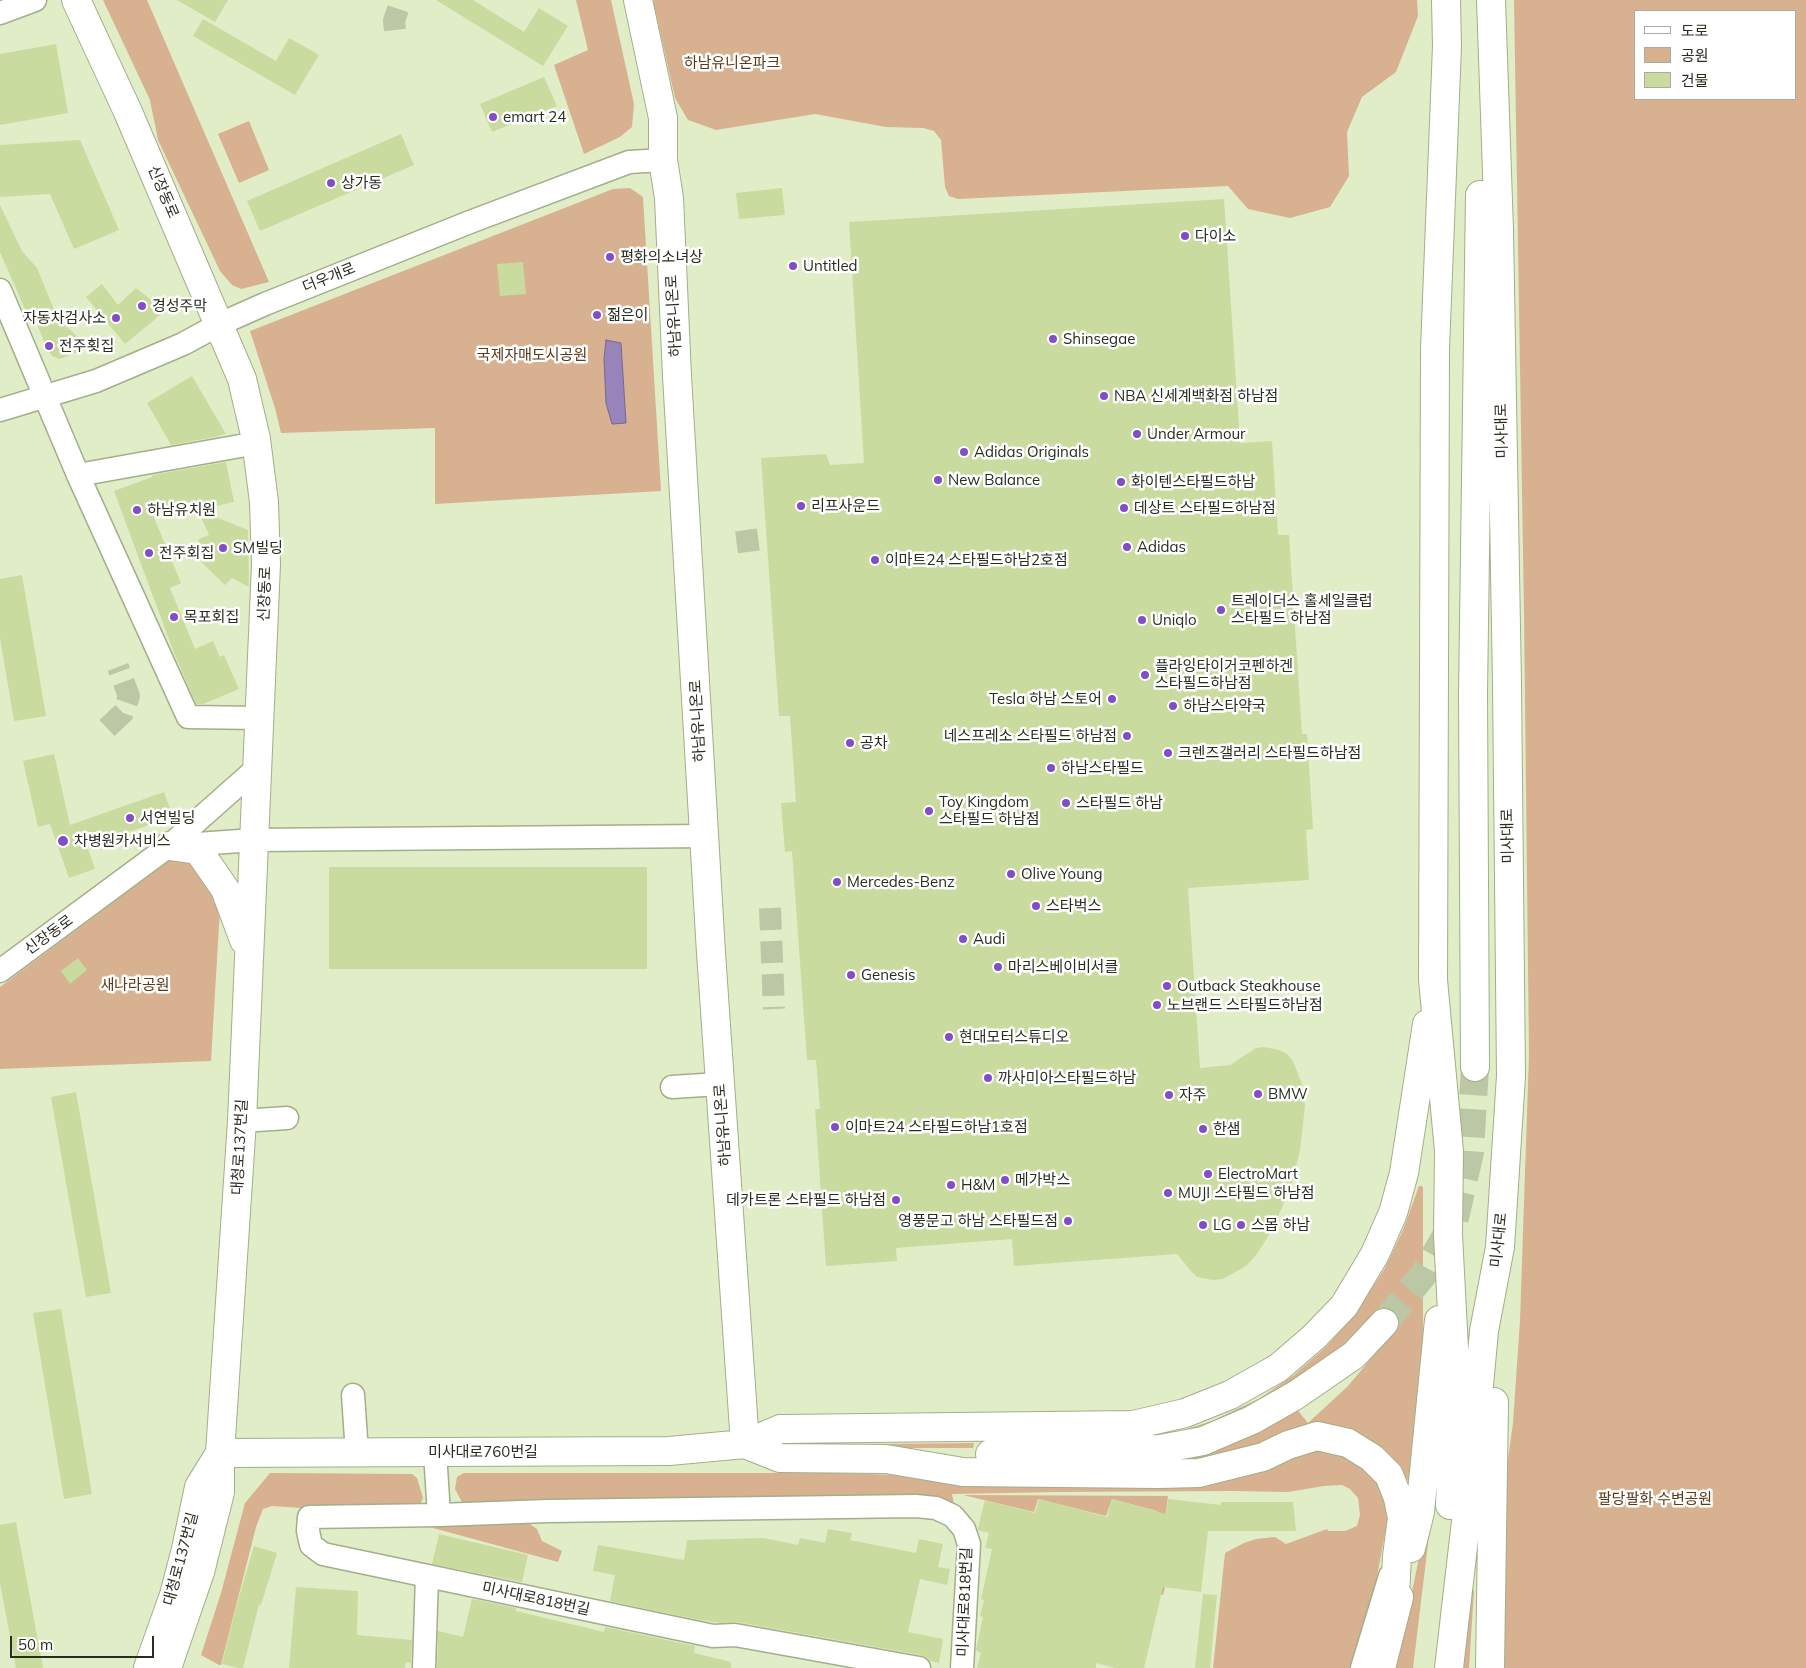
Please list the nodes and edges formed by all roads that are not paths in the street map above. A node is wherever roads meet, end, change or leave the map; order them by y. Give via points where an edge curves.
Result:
1 (35, 0) edge
2 (76, 0) edge
3 (638, 0) edge
4 (1446, 0) edge
5 (1491, 0) edge
6 (0, 12) edge
7 (1492, 46) junction
8 (663, 160) junction
9 (0, 290) edge
10 (220, 324) junction
11 (45, 397) junction
12 (0, 410) edge
13 (257, 443) junction
14 (78, 475) junction
15 (259, 718) junction
16 (257, 768) junction
17 (705, 836) junction
18 (254, 840) junction
19 (169, 846) junction
20 (249, 954) junction
21 (0, 971) edge
22 (1433, 980) junction
23 (1475, 1067) tunnel mouth
24 (719, 1084) junction
25 (672, 1087) dead end
26 (287, 1118) dead end
27 (242, 1121) junction
28 (1448, 1235) junction
29 (1500, 1247) junction
30 (1384, 1323) tunnel mouth
31 (353, 1394) dead end
32 (745, 1444) junction
33 (435, 1452) junction
34 (220, 1453) junction
35 (357, 1453) junction
36 (886, 1460) junction
37 (439, 1516) junction
38 (1397, 1556) junction
39 (427, 1576) junction
40 (1394, 1615) junction
41 (148, 1668) edge
42 (168, 1668) edge
43 (424, 1668) edge
44 (919, 1668) edge
45 (962, 1668) edge
46 (1362, 1668) edge
47 (1380, 1668) edge
48 (1431, 1668) edge
49 (1449, 1668) edge
50 (1490, 1668) edge

1 - 6 street
2 - 10 main road, 신장동로
3 - 8 main road, 하남유니온로 via 663,118
4 - 22 main road via 1447,46 1434,349
5 - 7 main road, 미사대로
7 - 23 main road via 1480,154 1473,694
7 - 29 main road, 미사대로 via 1499,230 1511,1066
8 - 10 street, 더우개로 via 629,162 470,222
8 - 17 main road, 하남유니온로 via 669,198
9 - 11 street
10 - 11 street, 더우개로 via 96,381
10 - 13 main road, 신장동로 via 242,379
11 - 12 street, 더우개로
11 - 14 street
13 - 14 street
13 - 15 main road, 신장동로 via 264,502 266,564
14 - 15 street via 188,716
15 - 16 main road, 신장동로
16 - 18 main road, 신장동로
16 - 19 street, 신장동로
17 - 18 street
17 - 24 main road, 하남유니온로
18 - 19 street
18 - 20 main road, 대청로137번길
19 - 20 main road via 198,850 226,889
19 - 21 street, 신장동로
20 - 27 main road, 대청로137번길
22 - 28 main road via 1448,1151
22 - 32 main road via 1404,1173 1393,1214 1376,1254 1344,1306 1278,1368 1230,1395 1185,1413 1133,1426 780,1429
24 - 25 street
24 - 32 main road, 하남유니온로
26 - 27 street
27 - 34 main road, 대청로137번길
28 - 40 main road via 1420,1512
28 - 48 main road via 1456,1368 1451,1490
29 - 49 main road, 미사대로 via 1484,1331
29 - 50 main road
30 - 36 main road via 1354,1355 1296,1394 1252,1420 1203,1442 1160,1449
31 - 35 street
32 - 33 main road, 미사대로760번길 via 669,1451
32 - 36 main road via 780,1458
33 - 35 main road, 미사대로760번길
33 - 37 street
34 - 35 main road, 미사대로760번길
34 - 41 main road, 대청로137번길 via 199,1487 174,1595
34 - 42 main road, 대청로137번길 via 220,1492 200,1572
36 - 38 main road via 964,1472 1199,1473 1256,1459 1317,1436 1348,1443 1372,1458 1389,1475 1402,1518
37 - 39 street, 미사대로818번길 via 309,1518 311,1545 322,1554
37 - 45 street, 미사대로818번길 via 587,1511 936,1508 953,1516 964,1529 970,1544
38 - 40 main road
38 - 46 street
39 - 43 street
39 - 44 street, 미사대로818번길 via 713,1636 735,1635
40 - 47 main road

